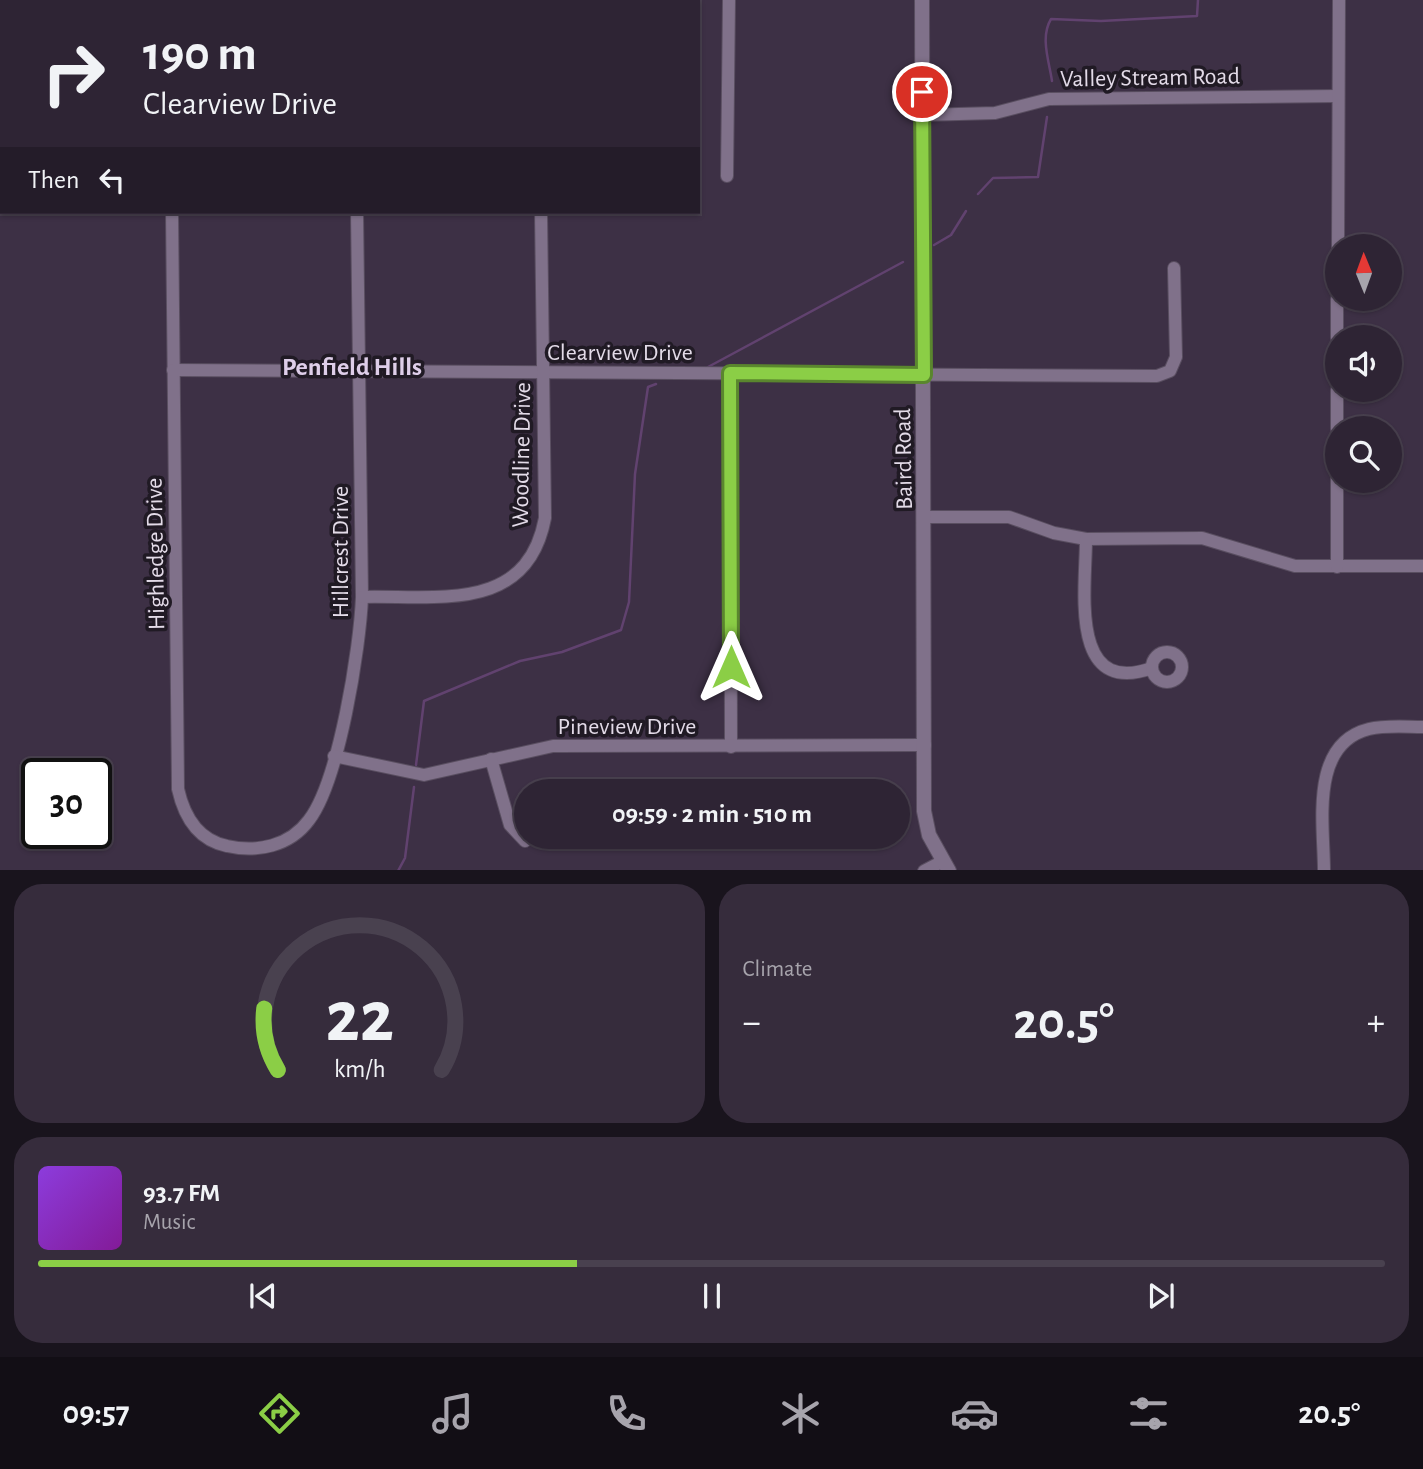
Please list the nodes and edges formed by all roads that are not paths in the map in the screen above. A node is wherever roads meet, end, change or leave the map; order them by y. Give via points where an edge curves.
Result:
1 (729, 0) edge
2 (922, 0) edge
3 (1339, 0) edge
4 (1338, 96) junction
5 (922, 115) junction
6 (727, 176) dead end
7 (172, 214) edge
8 (357, 214) edge
9 (541, 214) edge
10 (1338, 234) edge
11 (1174, 268) dead end
12 (173, 370) junction
13 (359, 371) junction
14 (543, 373) junction
15 (730, 373) junction
16 (924, 375) junction
17 (1337, 493) edge
18 (926, 517) junction
19 (1086, 539) junction
20 (1423, 566) edge
21 (1336, 567) junction
22 (362, 597) junction
23 (1152, 668) dead end
24 (1423, 727) edge
25 (925, 745) junction
26 (731, 747) junction
27 (334, 757) junction
28 (491, 759) junction
29 (514, 830) edge
30 (254, 849) joint
31 (946, 866) edge
32 (925, 870) edge
33 (1324, 870) edge

1 - 6 street
2 - 5 street, Baird Road
3 - 4 street
4 - 5 street, Valley Stream Road via 1049,99 995,113
4 - 10 street
5 - 16 street, Baird Road
7 - 12 street, Highledge Drive
8 - 13 street, Hillcrest Drive
9 - 14 street, Woodline Drive
11 - 16 street, Clearview Drive via 1176,357 1165,374
12 - 13 street, Clearview Drive
12 - 30 street, Highledge Drive via 178,789 191,824 205,837 221,845
13 - 14 street, Clearview Drive
13 - 22 street, Hillcrest Drive
14 - 15 street, Clearview Drive
14 - 22 street, Woodline Drive via 545,518 529,562 511,580 488,591
15 - 16 street, Clearview Drive
15 - 26 street
16 - 18 street, Baird Road
17 - 21 street
18 - 19 street via 1009,517 1062,536
18 - 25 street, Baird Road
19 - 21 street via 1202,538 1279,563
19 - 23 street via 1086,634 1092,654 1119,671
20 - 21 street
22 - 27 street, Hillcrest Drive via 358,657
24 - 33 street via 1373,728 1339,747 1324,788
25 - 26 street, Pineview Drive
25 - 31 street, Baird Road via 929,835
26 - 28 street, Pineview Drive via 553,746
27 - 28 street, Pineview Drive via 424,775
27 - 30 street, Hillcrest Drive via 323,794 308,822 278,844
28 - 29 street
31 - 32 street

